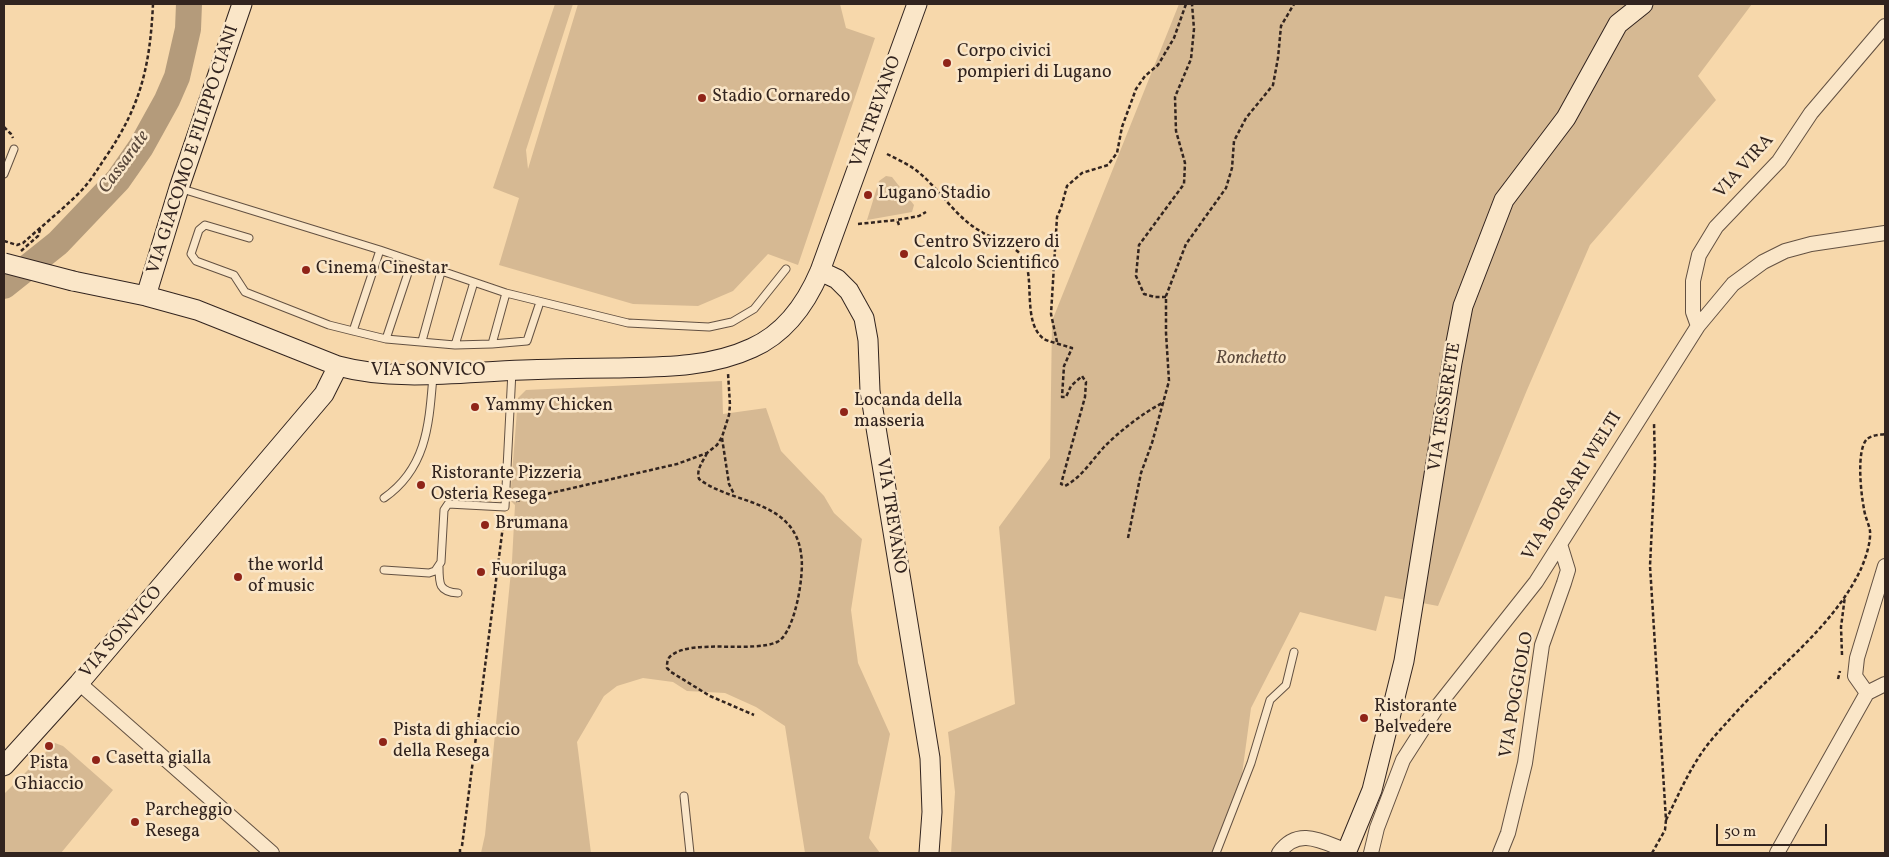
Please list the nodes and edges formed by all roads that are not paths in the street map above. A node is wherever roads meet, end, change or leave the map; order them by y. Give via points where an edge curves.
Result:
1 (242, 4) edge
2 (917, 4) edge
3 (1643, 4) edge
4 (1885, 26) edge
5 (14, 150) dead end
6 (4, 174) edge
7 (179, 188) junction
8 (1885, 233) edge
9 (249, 238) dead end
10 (380, 250) junction
11 (11, 258) edge
12 (412, 261) junction
13 (786, 269) dead end
14 (820, 271) junction
15 (442, 272) junction
16 (474, 282) junction
17 (506, 293) junction
18 (146, 296) junction
19 (540, 302) junction
20 (1698, 326) junction
21 (353, 331) junction
22 (386, 339) junction
23 (422, 341) junction
24 (492, 344) junction
25 (456, 345) junction
26 (338, 366) junction
27 (512, 370) junction
28 (433, 374) junction
29 (384, 498) dead end
30 (1560, 544) junction
31 (1885, 566) edge
32 (439, 567) junction
33 (384, 570) dead end
34 (458, 593) dead end
35 (1294, 652) dead end
36 (79, 683) junction
37 (1885, 684) edge
38 (1867, 693) junction
39 (4, 766) edge
40 (684, 796) dead end
41 (1346, 852) edge
42 (272, 853) edge
43 (690, 853) edge
44 (929, 853) edge
45 (1216, 853) edge
46 (1280, 853) edge
47 (1370, 853) edge
48 (1500, 853) edge
49 (1777, 853) edge

1 - 7 main road, VIA GIACOMO E FILIPPO CIANI
2 - 14 main road, VIA TREVANO
3 - 41 main road, VIA TESSERETE via 1618,24 1566,118 1504,200 1464,306 1404,661 1372,790
4 - 20 street, VIA VIRA via 1811,113 1779,161 1716,227 1699,255 1693,281 1693,312
5 - 6 lane
7 - 10 lane
7 - 18 main road, VIA GIACOMO E FILIPPO CIANI
8 - 20 street, VIA BORSARI WELTI via 1785,251 1763,262 1733,284
9 - 21 lane via 209,225 202,226 191,254 196,261 234,275 245,292 329,325
10 - 12 lane
10 - 21 lane
11 - 18 main road, VIA GIACOMO E FILIPPO CIANI, bridge via 73,281
12 - 15 lane
12 - 22 lane
13 - 19 lane via 754,309 732,322 709,326 628,323
14 - 27 main road, VIA SONVICO via 800,310 776,334 754,348 726,358 660,367
14 - 44 main road, VIA TREVANO via 838,279 849,291 866,326 870,391 929,751 932,788
15 - 16 lane
15 - 23 lane
16 - 17 lane
16 - 25 lane
17 - 19 lane
17 - 24 lane
18 - 26 main road, VIA GIACOMO E FILIPPO CIANI via 197,310
19 - 24 lane via 527,341
20 - 30 street, VIA BORSARI WELTI
21 - 22 lane
22 - 23 lane
23 - 25 lane
24 - 25 lane
26 - 28 main road, VIA SONVICO via 374,373
26 - 36 main road, VIA SONVICO via 324,394
27 - 28 main road, VIA SONVICO
27 - 32 lane via 505,505 448,504 444,510
28 - 29 lane via 428,429 420,454 396,490
30 - 47 street, VIA BORSARI WELTI via 1536,582 1438,707 1403,760
30 - 48 street, VIA POGGIOLO via 1568,570 1542,645 1525,763
31 - 38 street via 1857,658 1855,676
32 - 33 lane via 429,572
32 - 34 lane via 443,590
35 - 45 lane via 1286,685 1270,700 1251,763
36 - 39 main road, VIA SONVICO
36 - 42 street
37 - 38 street
38 - 49 street
40 - 43 lane
41 - 46 street via 1317,840 1297,838

